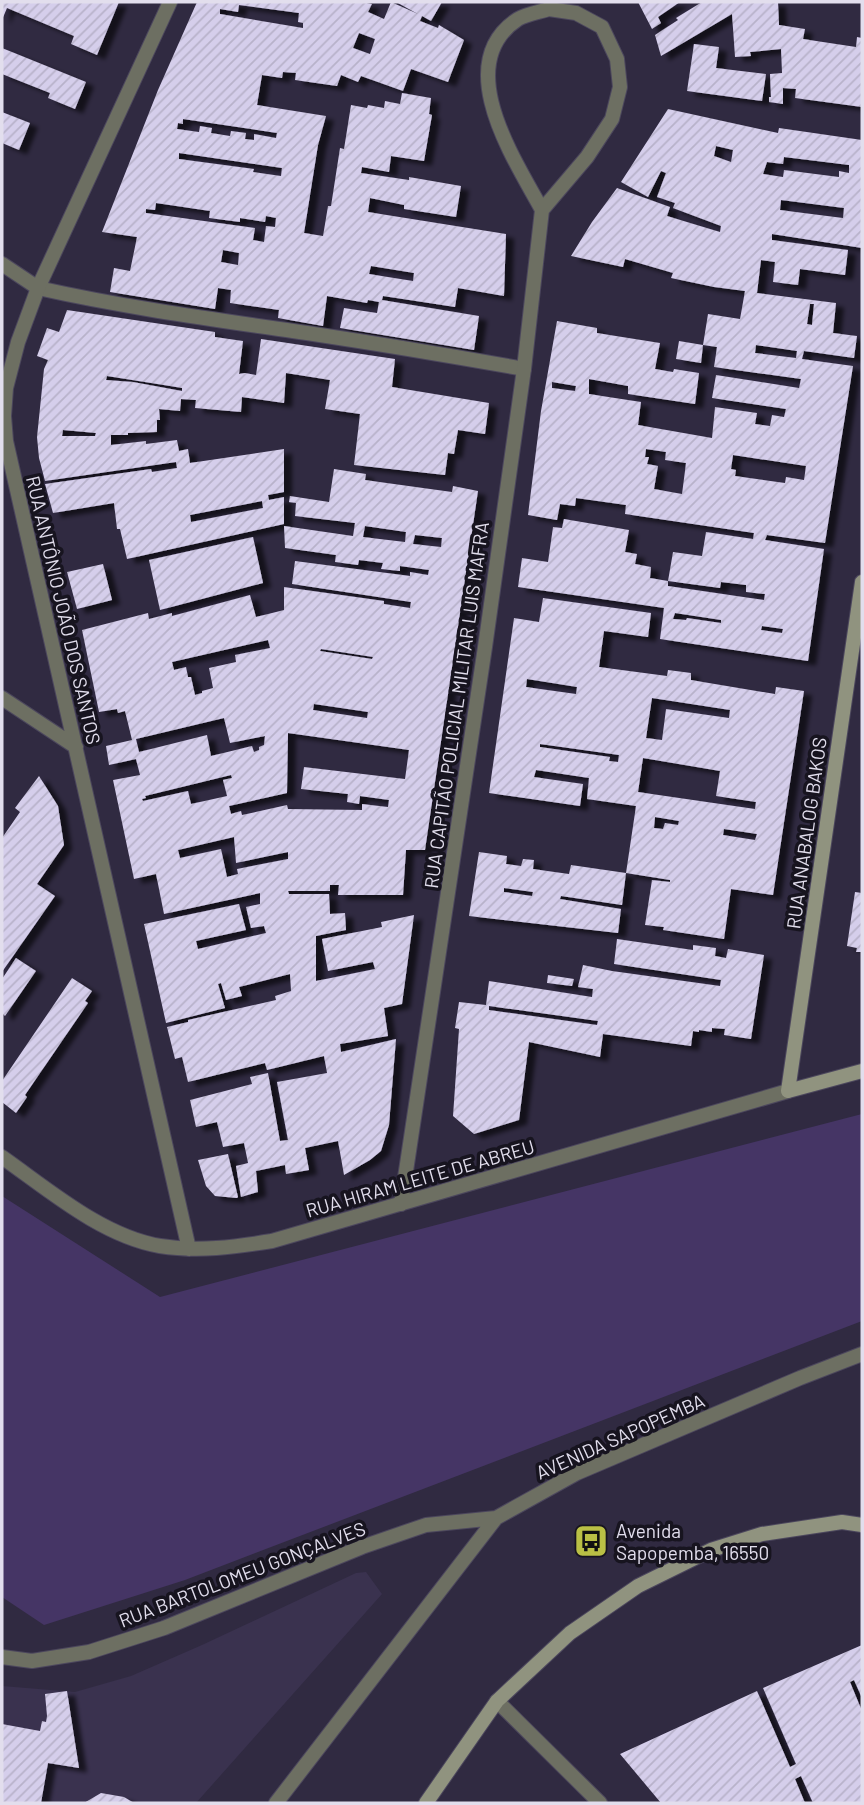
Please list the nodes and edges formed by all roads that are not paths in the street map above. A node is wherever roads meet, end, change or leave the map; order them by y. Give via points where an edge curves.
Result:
1 (170, 2) edge
2 (542, 210) junction
3 (2, 264) edge
4 (37, 288) junction
5 (524, 369) junction
6 (862, 582) edge
7 (2, 698) edge
8 (76, 747) junction
9 (862, 1071) edge
10 (788, 1091) junction
11 (2, 1157) edge
12 (401, 1204) junction
13 (188, 1249) junction
14 (862, 1354) edge
15 (496, 1518) junction
16 (862, 1518) edge
17 (842, 1522) junction
18 (862, 1525) edge
19 (2, 1657) edge
20 (497, 1701) junction
21 (276, 1803) edge
22 (426, 1803) edge
23 (600, 1803) edge

1 - 4 street, RUA ANTÔNIO JOÃO DOS SANTOS
2 - 2 street via 504,140 488,81 489,59 500,36 519,18 550,9 576,13 602,27 617,59 620,87 612,119
2 - 5 street, RUA CAPITÃO POLICIAL MILITAR LUIS MAFRA
3 - 4 street
4 - 5 street via 187,317
4 - 8 street, RUA ANTÔNIO JOÃO DOS SANTOS via 6,388 6,440
5 - 12 street, RUA CAPITÃO POLICIAL MILITAR LUIS MAFRA
6 - 10 main road, RUA ANABALOG BAKOS
7 - 8 street
8 - 13 street, RUA ANTÔNIO JOÃO DOS SANTOS
9 - 10 main road, RUA HIRAM LEITE DE ABREU
10 - 12 street, RUA HIRAM LEITE DE ABREU
11 - 13 street, RUA HIRAM LEITE DE ABREU via 83,1214 127,1236
12 - 13 street, RUA HIRAM LEITE DE ABREU via 272,1241
14 - 15 street, AVENIDA SAPOPEMBA via 577,1473
15 - 19 street, RUA BARTOLOMEU GONÇALVES via 426,1525 164,1628 89,1652 32,1661
15 - 21 street, AVENIDA SAPOPEMBA
16 - 17 main road
17 - 18 main road
17 - 20 main road via 749,1538 711,1550 638,1586 570,1633
20 - 22 main road
20 - 23 street

